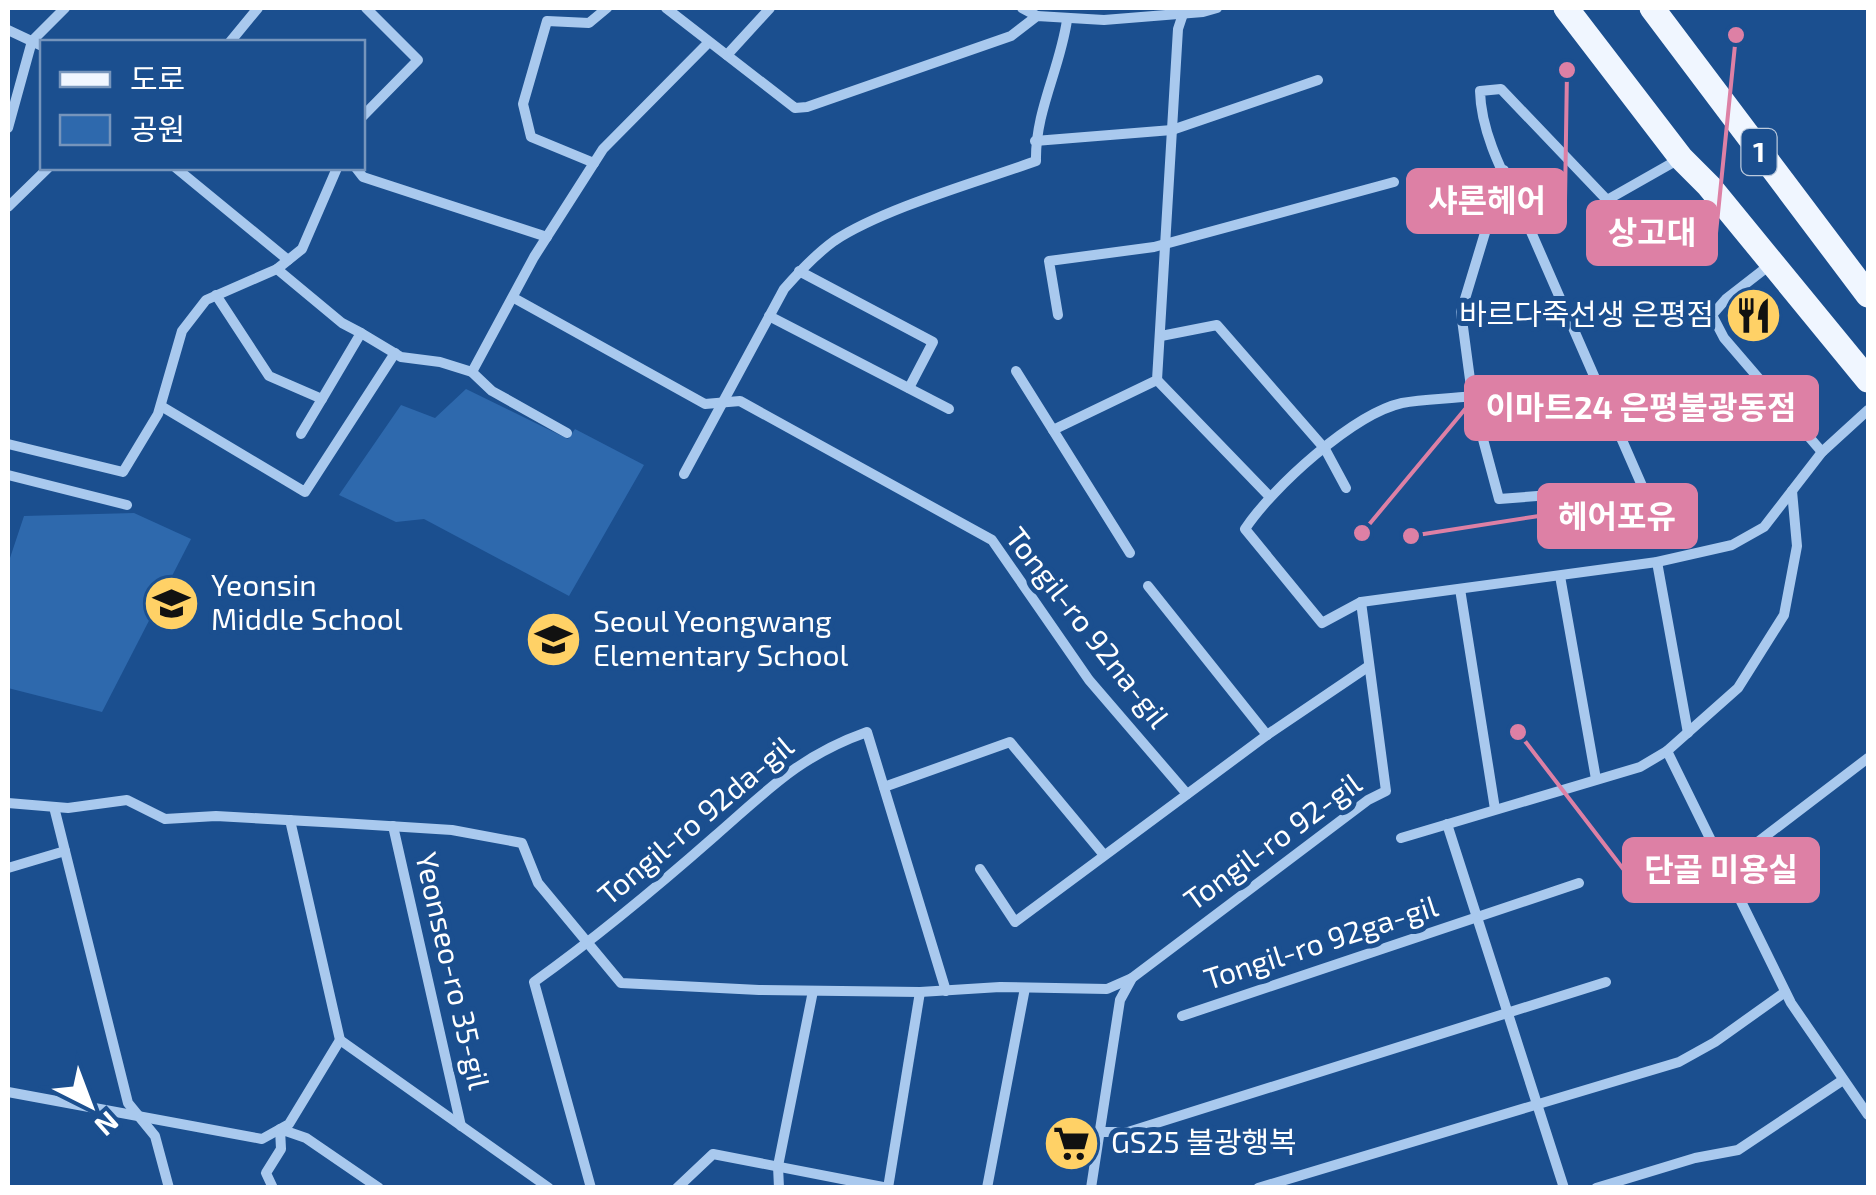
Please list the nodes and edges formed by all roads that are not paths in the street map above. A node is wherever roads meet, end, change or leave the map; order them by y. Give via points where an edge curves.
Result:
1 (65, 8) edge
2 (258, 8) edge
3 (366, 8) edge
4 (607, 8) edge
5 (666, 8) edge
6 (770, 8) edge
7 (1022, 8) edge
8 (1104, 8) edge
9 (1217, 8) edge
10 (1566, 8) edge
11 (1652, 8) edge
12 (1184, 9) edge
13 (1037, 16) junction
14 (1067, 20) junction
15 (1104, 20) junction
16 (9, 34) edge
17 (236, 40) edge
18 (708, 42) junction
19 (37, 43) edge
20 (726, 56) junction
21 (1318, 80) dead end
22 (365, 114) edge
23 (8, 128) edge
24 (1172, 130) junction
25 (1036, 141) junction
26 (1681, 158) junction
27 (594, 163) junction
28 (46, 170) edge
29 (178, 170) edge
30 (336, 170) edge
31 (358, 170) edge
32 (1504, 170) junction
33 (1394, 182) dead end
34 (8, 207) edge
35 (546, 237) junction
36 (1166, 244) junction
37 (288, 260) junction
38 (1772, 264) junction
39 (276, 269) junction
40 (799, 272) junction
41 (216, 295) junction
42 (1868, 295) edge
43 (514, 298) junction
44 (1058, 315) dead end
45 (768, 316) junction
46 (361, 334) junction
47 (1161, 336) junction
48 (395, 353) junction
49 (1016, 371) dead end
50 (472, 372) junction
51 (1157, 380) junction
52 (1868, 380) edge
53 (909, 388) junction
54 (1472, 396) junction
55 (322, 399) junction
56 (722, 405) junction
57 (161, 406) junction
58 (950, 409) dead end
59 (1868, 410) edge
60 (1053, 430) junction
61 (567, 432) dead end
62 (301, 434) dead end
63 (8, 444) edge
64 (1325, 448) junction
65 (1822, 452) junction
66 (684, 474) dead end
67 (8, 475) edge
68 (1346, 488) dead end
69 (1792, 490) junction
70 (1270, 497) junction
71 (128, 504) dead end
72 (1130, 553) dead end
73 (1657, 562) junction
74 (1560, 576) junction
75 (1148, 586) dead end
76 (1460, 588) junction
77 (1361, 602) junction
78 (1369, 666) junction
79 (1688, 732) junction
80 (1266, 735) junction
81 (1667, 751) junction
82 (1868, 758) edge
83 (1596, 779) junction
84 (884, 787) junction
85 (1188, 794) junction
86 (8, 803) edge
87 (54, 807) junction
88 (1495, 809) junction
89 (290, 820) junction
90 (1447, 824) junction
91 (393, 826) junction
92 (1401, 838) dead end
93 (522, 843) joint
94 (66, 851) junction
95 (1104, 855) junction
96 (1725, 867) junction
97 (8, 868) edge
98 (980, 869) dead end
99 (1579, 884) dead end
100 (1477, 918) junction
101 (588, 944) junction
102 (1132, 978) junction
103 (1606, 982) dead end
104 (1024, 988) junction
105 (813, 991) junction
106 (946, 991) junction
107 (920, 992) junction
108 (1786, 992) junction
109 (1508, 1012) junction
110 (1182, 1016) dead end
111 (340, 1040) junction
112 (1843, 1080) junction
113 (8, 1092) edge
114 (1536, 1102) junction
115 (137, 1114) junction
116 (1868, 1115) edge
117 (461, 1126) junction
118 (280, 1130) junction
119 (1100, 1132) junction
120 (778, 1166) junction
121 (681, 1183) edge
122 (169, 1188) edge
123 (273, 1188) edge
124 (378, 1188) edge
125 (549, 1188) edge
126 (591, 1188) edge
127 (779, 1188) edge
128 (888, 1188) edge
129 (987, 1188) edge
130 (1091, 1188) edge
131 (1258, 1188) edge
132 (1564, 1188) edge
133 (1596, 1188) edge

1 - 19 street
2 - 17 street
3 - 22 street via 418,60
4 - 27 street via 589,23 547,21 522,104 531,138
5 - 18 street
6 - 20 street
7 - 13 street
8 - 15 street
9 - 12 street
10 - 26 main road, 1
11 - 42 main road, 1
12 - 15 street
12 - 24 street
13 - 14 street
13 - 20 street via 1011,36 807,108 795,108
14 - 15 street
14 - 25 street
16 - 19 street
18 - 20 street
18 - 27 street
19 - 23 street
21 - 24 street
24 - 25 street
24 - 36 street
25 - 40 street via 1036,161 890,214 836,240
26 - 32 street via 1607,200 1501,89 1480,91 1480,118
26 - 38 main road, 1
27 - 35 street
28 - 34 street
29 - 37 street
30 - 37 street via 302,249
31 - 35 street
32 - 54 street via 1460,312
32 - 54 street via 1643,488 1499,499
33 - 36 street
35 - 43 street
36 - 44 street via 1048,261
36 - 47 street
37 - 39 street
38 - 52 main road, 1
38 - 65 street via 1712,315 1724,338
39 - 41 street
39 - 46 street
40 - 45 street
40 - 53 street via 933,342
41 - 55 street via 269,376
41 - 57 street via 182,330
43 - 50 street
43 - 56 street, Tongil-ro 92na-gil via 706,404
45 - 53 street
45 - 56 street
46 - 48 street
46 - 55 street
47 - 51 street
47 - 64 street via 1217,325
48 - 50 street
48 - 57 street via 305,492
49 - 60 street
50 - 61 street via 492,391
51 - 60 street
51 - 70 street
53 - 58 street
54 - 64 street via 1400,404
55 - 62 street
56 - 66 street
56 - 85 street, Tongil-ro 92na-gil via 740,401 992,540 1089,680
57 - 63 street via 123,472
59 - 65 street
60 - 72 street
64 - 68 street
64 - 70 street
65 - 69 street
67 - 71 street
69 - 73 street via 1764,527 1732,545
69 - 79 street via 1797,546 1784,615 1738,688
70 - 77 street via 1246,530 1322,624
73 - 74 street
73 - 79 street
74 - 76 street
74 - 83 street
75 - 80 street
76 - 77 street
76 - 88 street
77 - 78 street, Tongil-ro 92-gil
78 - 80 street
78 - 102 street, Tongil-ro 92-gil via 1386,792
79 - 81 street
80 - 85 street
81 - 83 street
81 - 96 street
82 - 96 street
83 - 88 street
84 - 95 street via 1010,742
84 - 101 street, Tongil-ro 92da-gil via 867,732 826,747 786,772
84 - 106 street, Tongil-ro 92da-gil
85 - 95 street
86 - 87 street, Yeonseo-ro 35-gil
87 - 89 street, Yeonseo-ro 35-gil via 128,800 165,818
87 - 94 street
88 - 90 street
89 - 91 street, Yeonseo-ro 35-gil
89 - 111 street
90 - 92 street
90 - 100 street, Tongil-ro 92ga-gil
91 - 93 street, Yeonseo-ro 35-gil
91 - 117 street, Yeonseo-ro 35-gil
93 - 101 street, Tongil-ro 92da-gil via 538,883
94 - 97 street
94 - 115 street via 128,1103
95 - 98 street via 1014,922
96 - 108 street
99 - 100 street
100 - 109 street, Tongil-ro 92ga-gil
100 - 110 street, Tongil-ro 92ga-gil
101 - 105 street, Tongil-ro 92da-gil via 621,983
101 - 126 street, Tongil-ro 92da-gil via 534,982
102 - 104 street, Tongil-ro 92da-gil via 1107,989
102 - 119 street via 1120,1000
103 - 109 street
104 - 106 street, Tongil-ro 92da-gil
104 - 129 street
105 - 107 street, Tongil-ro 92da-gil
105 - 120 street
106 - 107 street, Tongil-ro 92da-gil
107 - 128 street
108 - 112 street
108 - 114 street via 1679,1062
109 - 114 street, Tongil-ro 92ga-gil
109 - 119 street via 1128,1132
111 - 117 street
111 - 118 street
112 - 116 street
112 - 133 street via 1738,1150
113 - 115 street
114 - 131 street
114 - 132 street, Tongil-ro 92ga-gil
115 - 118 street via 262,1139
115 - 122 street via 156,1136
117 - 125 street
118 - 123 street via 281,1149 266,1174
118 - 124 street via 306,1138
119 - 130 street
120 - 121 street via 713,1154
120 - 127 street
120 - 128 street

